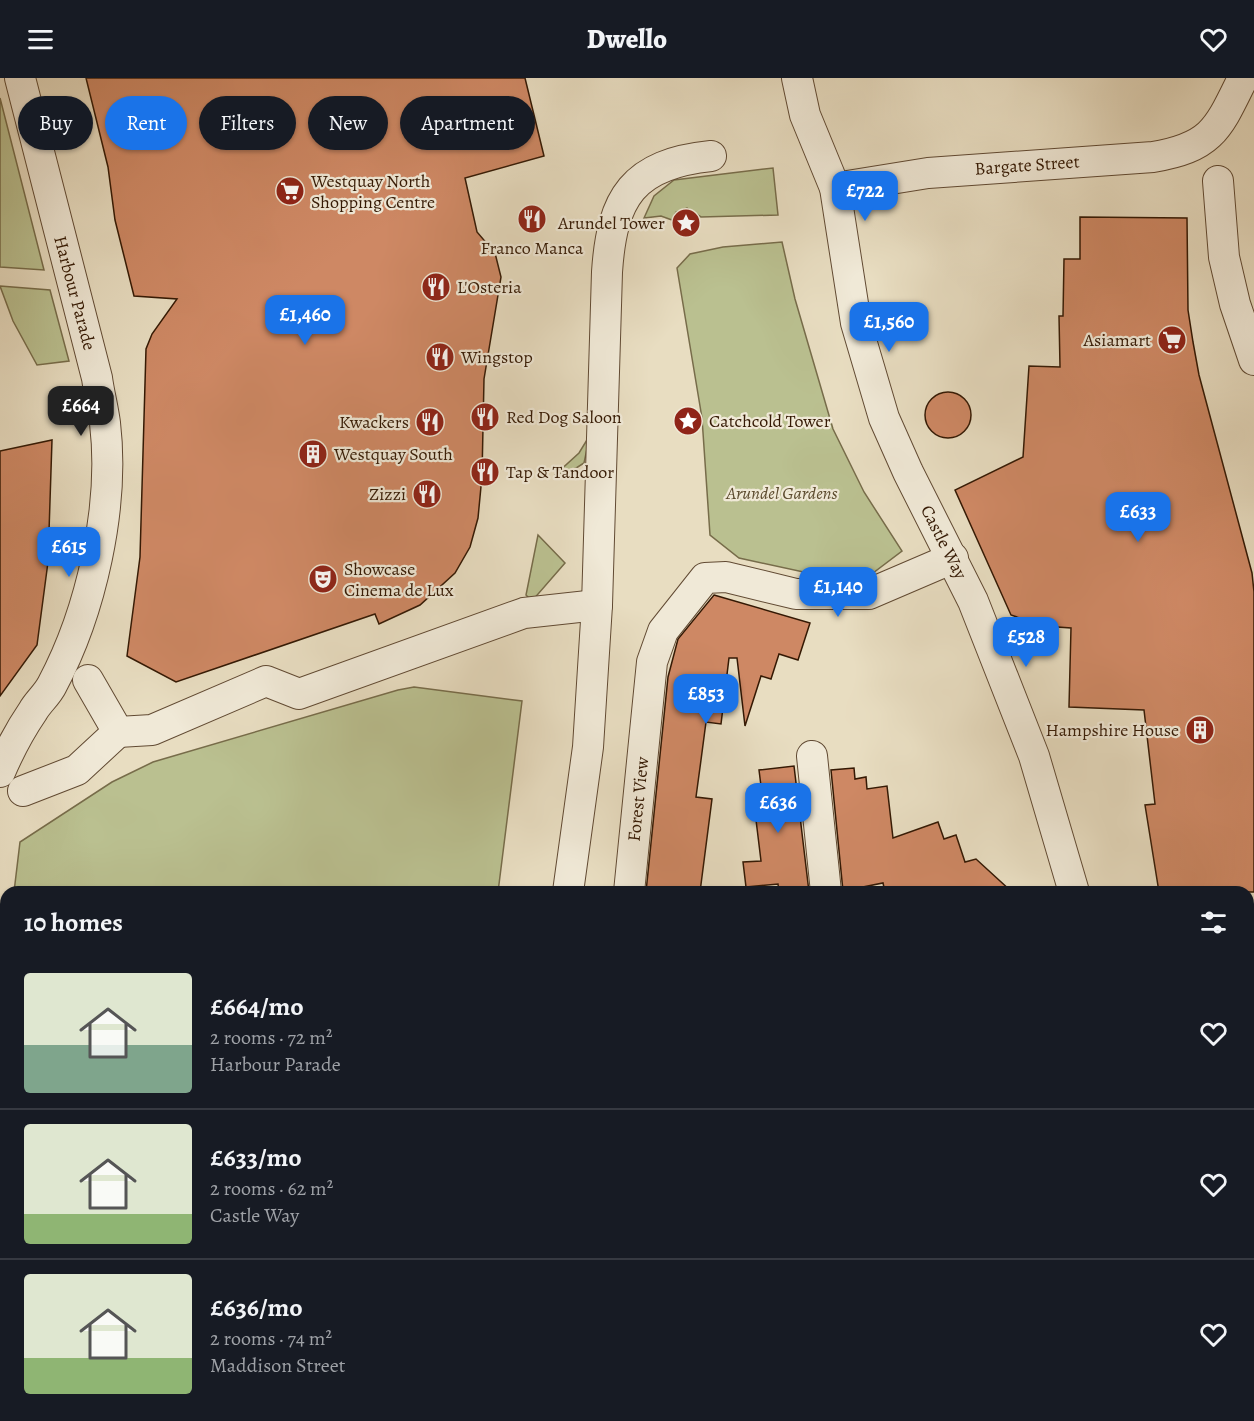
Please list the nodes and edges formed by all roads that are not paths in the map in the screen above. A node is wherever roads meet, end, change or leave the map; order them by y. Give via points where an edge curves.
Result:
1 (20, 78) edge
2 (797, 78) edge
3 (1243, 78) edge
4 (696, 152) dead end
5 (1218, 181) dead end
6 (835, 188) junction
7 (1254, 360) edge
8 (953, 558) junction
9 (597, 605) junction
10 (88, 680) dead end
11 (32, 711) junction
12 (118, 732) junction
13 (0, 734) edge
14 (812, 756) dead end
15 (0, 772) edge
16 (23, 791) dead end
17 (569, 886) edge
18 (630, 886) edge
19 (825, 886) edge
20 (1072, 886) edge

1 - 11 street, Harbour Parade via 94,367 105,425 103,520 92,582 70,648 51,688
2 - 6 street, Castle Way via 805,115
3 - 6 street, Bargate Street via 1215,132 1177,153 927,173
4 - 9 street via 647,174 626,195 614,217 607,272
5 - 7 street via 1224,257
6 - 8 street, Castle Way via 856,323 884,418
8 - 18 street, Forest View via 869,594 796,594 726,577 705,578 663,631 652,662
8 - 20 street, Castle Way via 1034,756
9 - 12 street via 524,613 299,694 266,681 152,730
9 - 17 street via 588,747
10 - 12 street
11 - 13 street, Harbour Parade
11 - 15 street, Harbour Parade
12 - 16 street via 77,770
14 - 19 street

